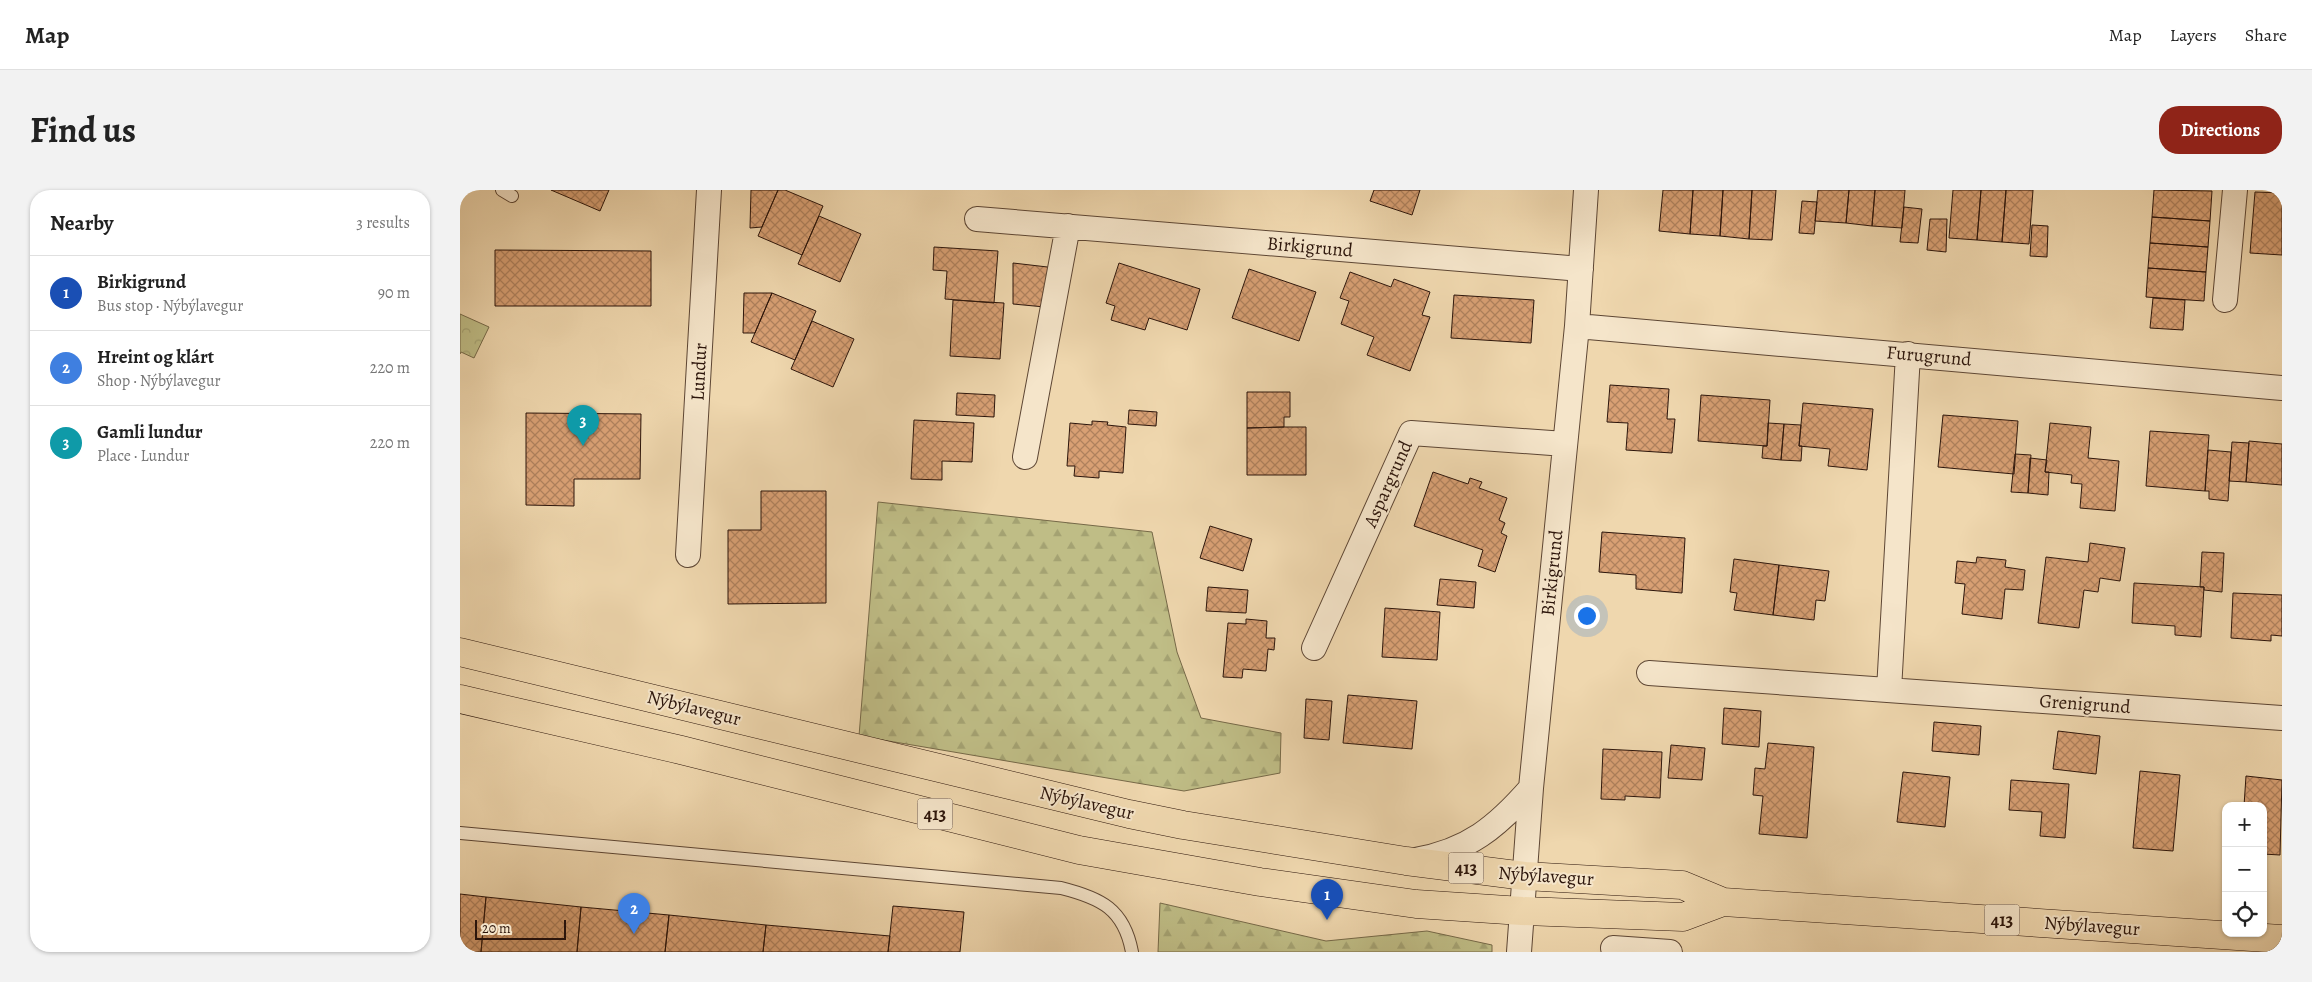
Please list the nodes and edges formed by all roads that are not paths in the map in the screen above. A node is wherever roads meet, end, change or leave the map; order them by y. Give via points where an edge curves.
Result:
1 (709, 190) edge
2 (1586, 190) edge
3 (2235, 190) edge
4 (977, 219) dead end
5 (1068, 226) junction
6 (1581, 269) junction
7 (2225, 300) dead end
8 (1577, 326) junction
9 (1908, 354) junction
10 (2282, 388) edge
11 (1565, 444) junction
12 (1025, 457) dead end
13 (688, 555) dead end
14 (1314, 648) dead end
15 (460, 652) edge
16 (1649, 673) dead end
17 (1889, 690) junction
18 (460, 699) edge
19 (2282, 718) edge
20 (1532, 788) junction
21 (460, 833) edge
22 (1406, 861) junction
23 (1525, 876) junction
24 (1723, 902) junction
25 (1522, 911) junction
26 (2282, 939) edge
27 (1614, 948) dead end
28 (1132, 952) edge
29 (1519, 952) edge
30 (1670, 952) edge

1 - 13 street, Lundur
2 - 6 street, Birkigrund
3 - 7 street
4 - 5 street, Birkigrund
5 - 6 street, Birkigrund
5 - 12 street
6 - 8 street, Birkigrund
8 - 9 street, Furugrund
8 - 11 street, Birkigrund
9 - 10 street, Furugrund
9 - 17 street
11 - 14 street, Aspargrund via 1411,433
11 - 20 street, Birkigrund
15 - 22 main road, Nýbýlavegur / 413 via 1183,826
16 - 17 street, Grenigrund
17 - 19 street, Grenigrund
18 - 25 main road, Nýbýlavegur / 413 via 681,750 1079,850 1260,882 1398,901
20 - 22 street via 1492,828 1474,841
20 - 23 street, Birkigrund
21 - 28 lane via 1061,888 1086,894 1113,911 1123,924
22 - 23 main road, Nýbýlavegur / 413
23 - 24 main road, Nýbýlavegur / 413 via 1682,885
23 - 25 street, Birkigrund
24 - 25 main road, Nýbýlavegur / 413 via 1683,917
24 - 26 main road, Nýbýlavegur / 413
25 - 29 street, Birkigrund
27 - 30 street

